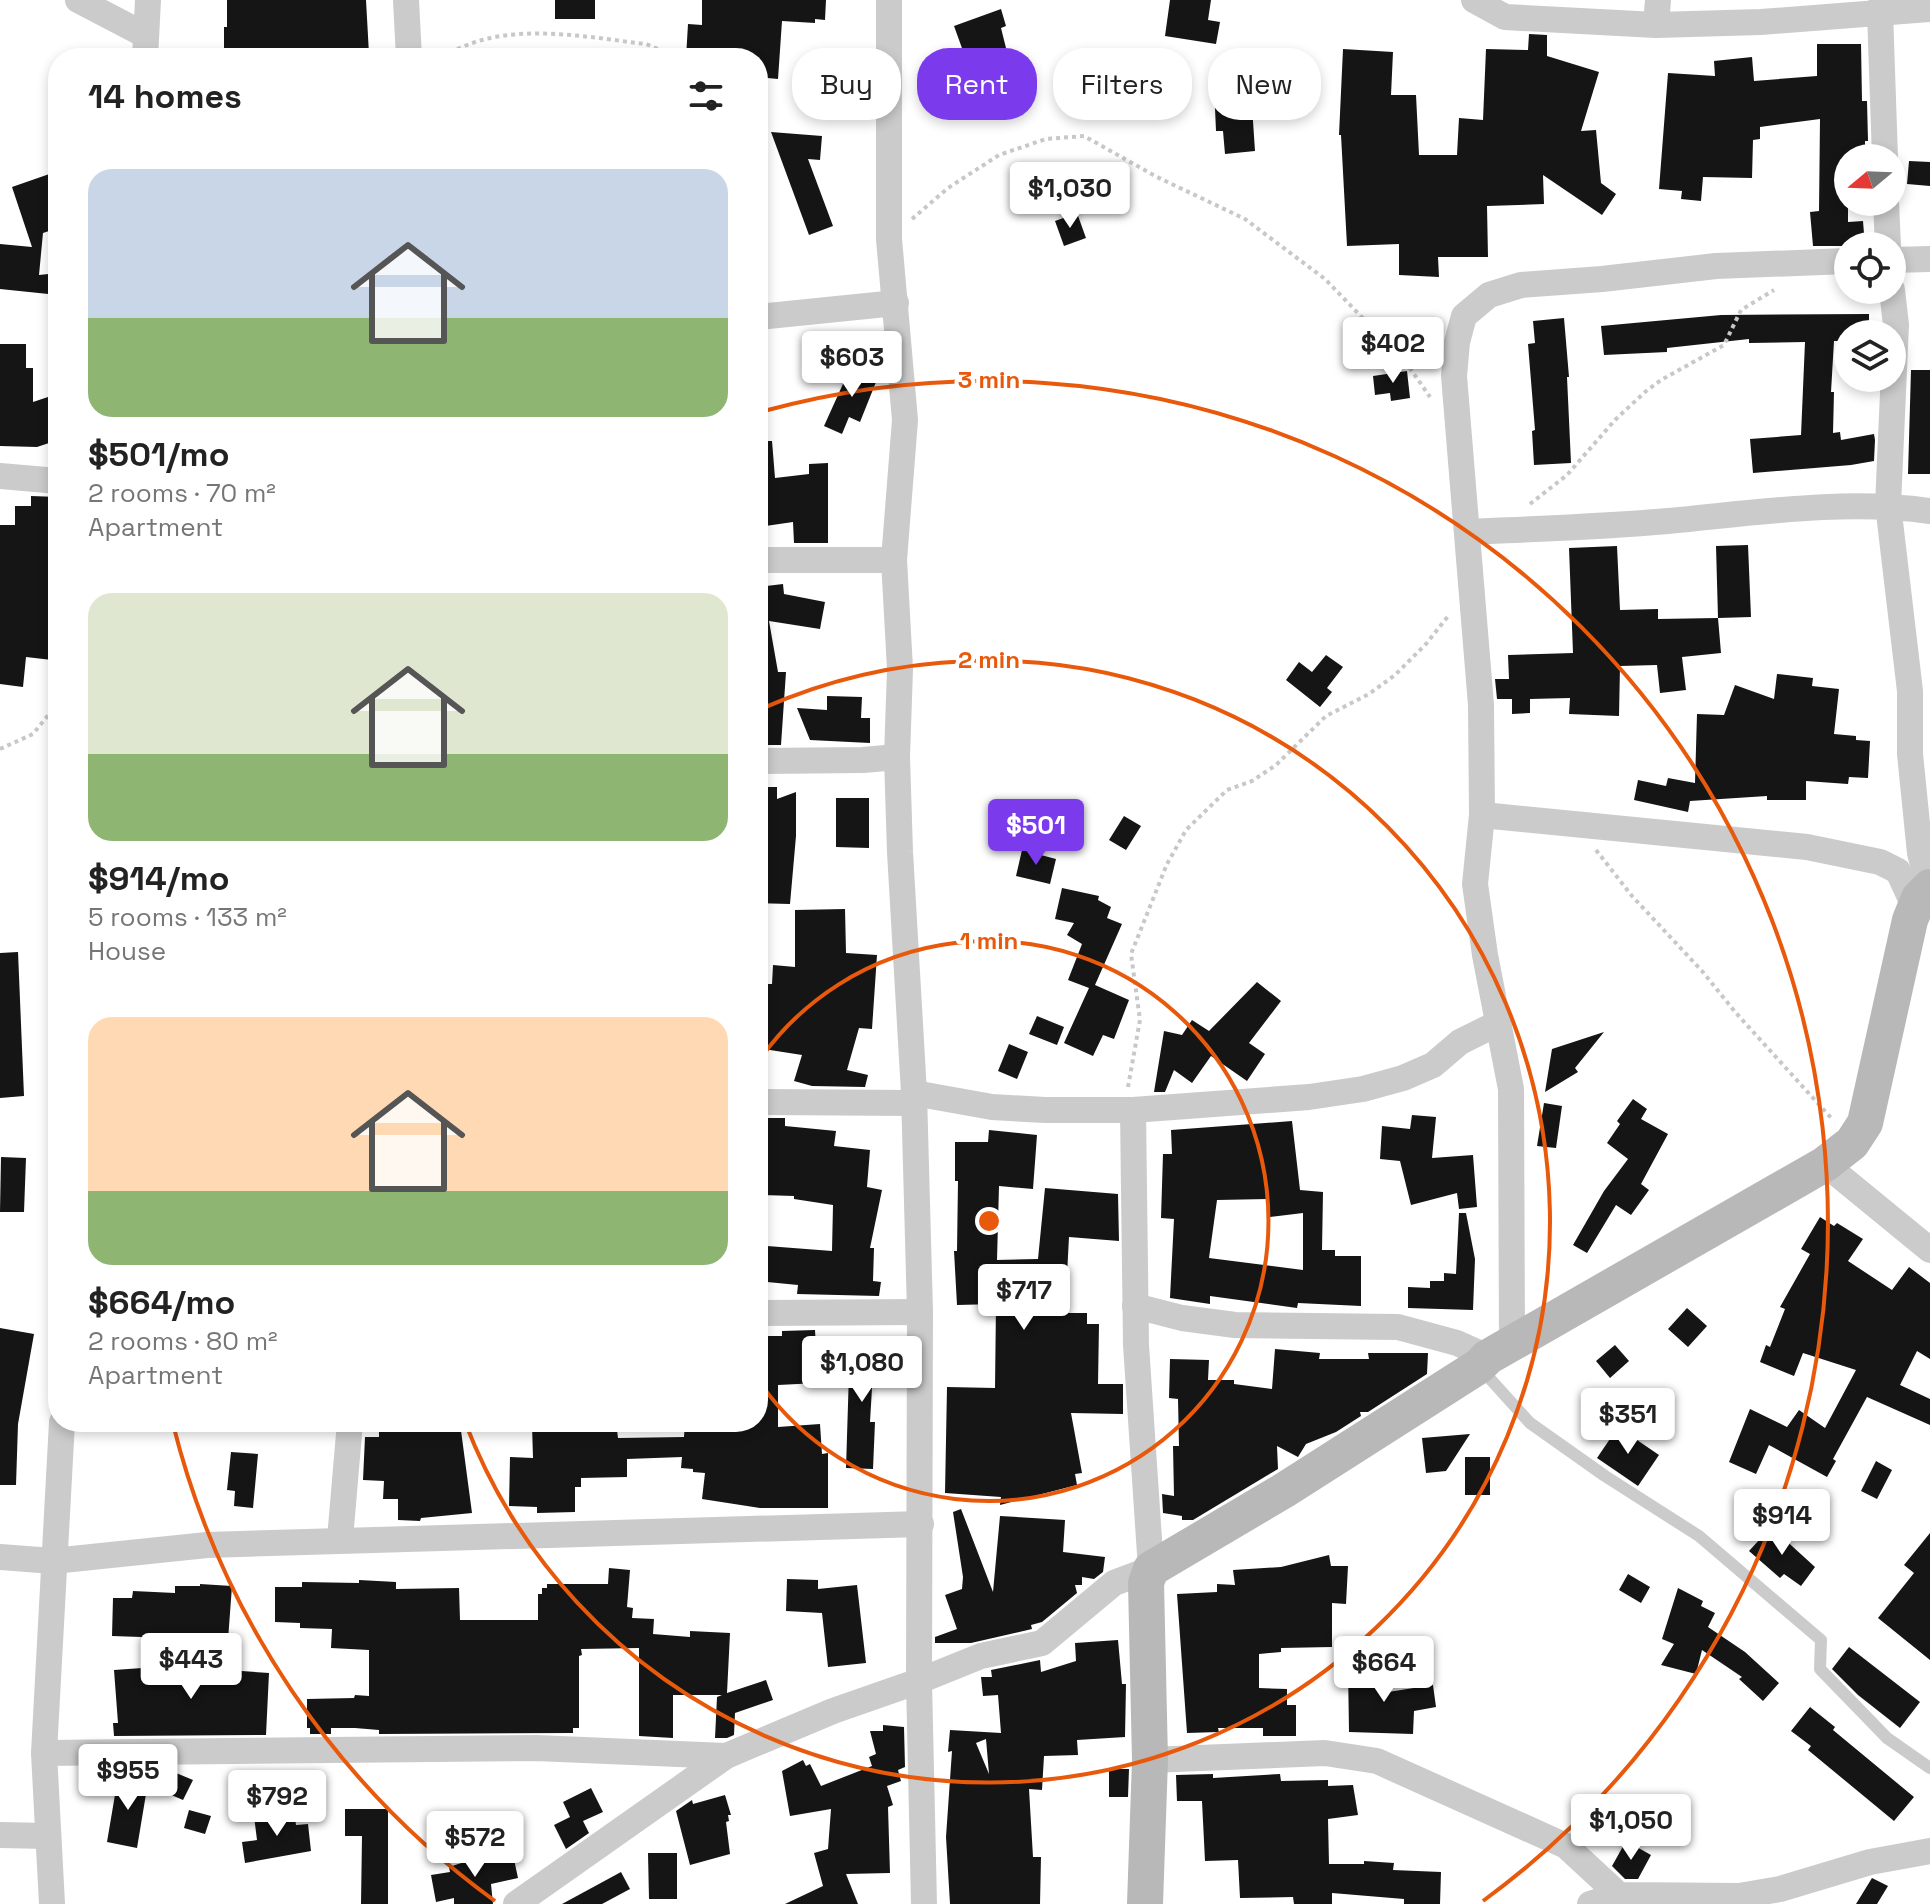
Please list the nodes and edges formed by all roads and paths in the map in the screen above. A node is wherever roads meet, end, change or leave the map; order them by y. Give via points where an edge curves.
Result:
1 (78, 0) edge
2 (148, 0) edge
3 (406, 0) edge
4 (889, 0) edge
5 (1474, 0) edge
6 (1881, 6) edge
7 (1930, 9) edge
8 (1657, 12) edge
9 (145, 46) edge
10 (408, 48) edge
11 (461, 48) edge
12 (656, 48) edge
13 (1885, 144) edge
14 (889, 239) junction
15 (1930, 259) edge
16 (1906, 260) edge
17 (1834, 262) edge
18 (1784, 284) dead end
19 (896, 303) junction
20 (1894, 304) edge
21 (768, 316) edge
22 (1433, 401) dead end
23 (0, 476) edge
24 (48, 480) edge
25 (1888, 505) junction
26 (1930, 511) edge
27 (1497, 531) junction
28 (1467, 532) junction
29 (768, 560) edge
30 (894, 560) junction
31 (1471, 595) junction
32 (48, 715) edge
33 (0, 749) edge
34 (897, 757) junction
35 (768, 761) edge
36 (1482, 815) junction
37 (1593, 847) dead end
38 (1925, 894) edge
39 (1498, 1023) junction
40 (914, 1098) junction
41 (768, 1102) edge
42 (1129, 1110) junction
43 (1838, 1154) junction
44 (1930, 1250) edge
45 (1135, 1306) junction
46 (920, 1312) junction
47 (768, 1313) edge
48 (1493, 1356) junction
49 (61, 1432) edge
50 (349, 1432) edge
51 (921, 1524) junction
52 (340, 1539) junction
53 (0, 1557) edge
54 (53, 1561) junction
55 (1151, 1569) junction
56 (919, 1681) junction
57 (44, 1753) junction
58 (726, 1756) junction
59 (1150, 1760) junction
60 (1930, 1768) edge
61 (0, 1835) edge
62 (48, 1836) junction
63 (1930, 1851) edge
64 (1619, 1895) junction
65 (52, 1904) edge
66 (516, 1904) edge
67 (924, 1904) edge
68 (1145, 1904) edge
69 (1590, 1904) edge

1 - 9 street
2 - 9 street
3 - 10 street
4 - 14 street
5 - 8 street via 1505,17
6 - 7 street
6 - 8 street via 1761,22
6 - 13 street
11 - 12 path via 482,40 539,34
14 - 19 street
14 - 22 path via 948,188 999,155 1046,139 1084,136 1245,219 1325,279 1407,364
15 - 16 street
17 - 28 street via 1716,266 1521,285 1489,295 1464,316 1457,342 1454,376
18 - 27 path via 1741,310 1724,345 1645,392 1567,475
19 - 21 street
19 - 30 street via 905,420
20 - 25 street
23 - 24 street
25 - 26 street
25 - 27 street
25 - 38 street via 1910,691 1910,754
27 - 28 street
28 - 31 street
29 - 30 street
30 - 34 street via 900,669
31 - 36 street via 1481,705
31 - 42 path via 1395,675 1326,716 1276,765 1227,790 1186,830 1131,954 1140,1020
32 - 33 path via 33,734
34 - 35 street
34 - 40 street
36 - 38 street via 1807,847 1880,862
36 - 39 street via 1475,884
37 - 43 path via 1702,971
38 - 43 main road via 1910,920 1865,1123
39 - 42 street via 1460,1042 1433,1065 1363,1089
39 - 48 street via 1511,1089
40 - 41 street
40 - 42 street via 1045,1110
40 - 46 street
42 - 45 street
43 - 44 street
43 - 48 main road
45 - 48 street via 1235,1325 1398,1327
45 - 55 street
46 - 47 street
46 - 51 street
48 - 55 main road
48 - 60 lane via 1530,1423 1699,1536 1821,1640 1820,1669 1887,1738
49 - 54 street
50 - 52 street
51 - 52 street
51 - 56 street
52 - 54 street via 207,1545
53 - 54 street
54 - 57 street
55 - 56 street via 1114,1583 1042,1643 981,1656
55 - 59 main road via 1146,1583
56 - 58 street
56 - 67 street
57 - 58 street via 536,1748
57 - 62 street
58 - 66 street
59 - 64 street via 1325,1753 1377,1761 1566,1846
59 - 68 main road
61 - 62 street
62 - 65 street
63 - 64 street via 1739,1896
64 - 69 street

